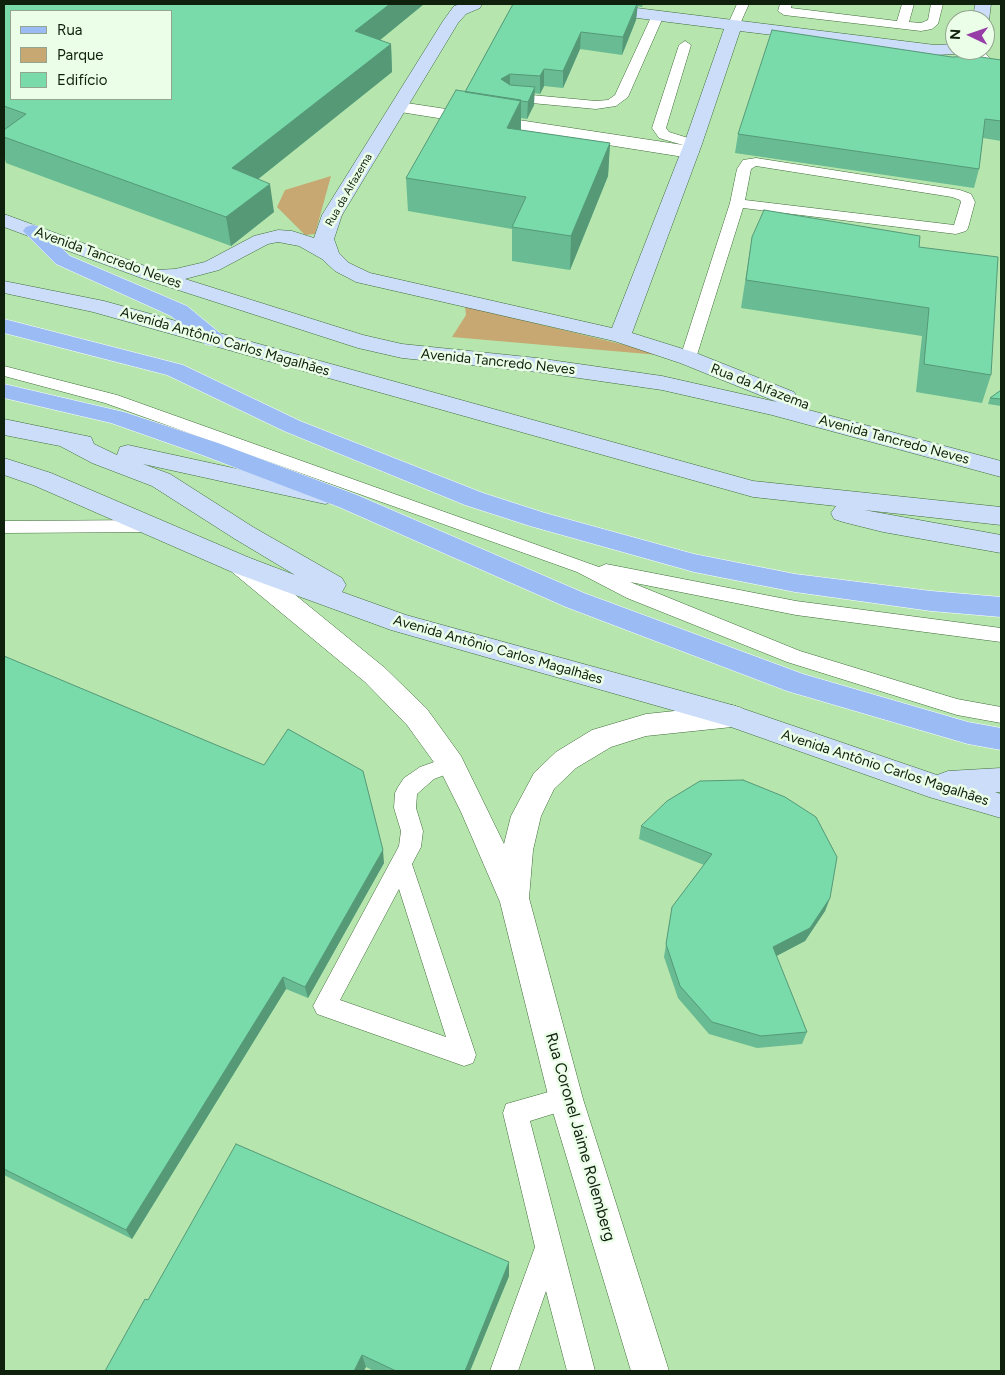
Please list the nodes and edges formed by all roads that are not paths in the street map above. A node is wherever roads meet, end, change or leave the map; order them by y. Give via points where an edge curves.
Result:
1 (474, 4) edge
2 (566, 4) edge
3 (743, 4) edge
4 (786, 4) edge
5 (908, 4) edge
6 (937, 4) edge
7 (658, 15) junction
8 (734, 24) junction
9 (902, 25) junction
10 (796, 32) junction
11 (685, 45) dead end
12 (821, 48) edge
13 (945, 49) edge
14 (985, 60) edge
15 (947, 70) edge
16 (510, 97) edge
17 (400, 108) junction
18 (692, 148) junction
19 (737, 203) junction
20 (838, 216) junction
21 (4, 220) edge
22 (33, 231) junction
23 (835, 232) edge
24 (329, 255) junction
25 (151, 275) junction
26 (4, 287) edge
27 (4, 326) edge
28 (620, 336) junction
29 (213, 338) junction
30 (688, 358) junction
31 (4, 371) edge
32 (4, 391) edge
33 (4, 428) edge
34 (65, 439) junction
35 (899, 440) junction
36 (4, 466) edge
37 (1001, 469) edge
38 (753, 489) junction
39 (348, 501) junction
40 (1001, 516) edge
41 (153, 526) junction
42 (4, 527) edge
43 (1001, 544) edge
44 (241, 565) junction
45 (584, 567) junction
46 (1001, 607) edge
47 (400, 623) junction
48 (1001, 634) edge
49 (1001, 715) edge
50 (732, 716) junction
51 (1001, 739) edge
52 (451, 764) junction
53 (1001, 780) edge
54 (929, 784) junction
55 (1001, 806) edge
56 (402, 865) junction
57 (515, 902) junction
58 (566, 1099) junction
59 (548, 1247) junction
60 (504, 1371) edge
61 (581, 1371) edge
62 (650, 1371) edge

1 - 17 street, Rua da Alfazema via 460,10 451,21
2 - 7 street
3 - 8 lane
4 - 9 lane via 784,11
5 - 9 lane
6 - 9 lane via 934,21 928,26
7 - 8 street
7 - 16 lane via 621,97 611,103 596,105
8 - 10 street
8 - 18 street
10 - 12 lane
10 - 13 street via 909,48
11 - 18 lane via 659,128 664,135
14 - 15 lane via 978,67
17 - 18 street
17 - 24 street, Rua da Alfazema via 332,215 324,239
18 - 28 street
19 - 20 lane
19 - 20 lane via 744,168 748,163 756,162 955,193 966,197 968,202 961,228 956,230
19 - 30 lane
20 - 23 lane
21 - 22 street, Avenida Tancredo Neves
22 - 25 street, Avenida Tancredo Neves
22 - 29 main road via 63,260 179,311
24 - 25 street via 306,242 278,236 262,240 205,268 175,275
24 - 28 street, Rua da Alfazema via 342,267 364,278
25 - 35 street, Avenida Tancredo Neves via 358,342 402,351 537,365 662,383
26 - 29 street, Avenida Antônio Carlos Magalhães via 96,306
27 - 46 main road via 175,370 292,426 474,499 539,520 694,563 794,582
28 - 30 street, Rua da Alfazema
29 - 38 street, Avenida Antônio Carlos Magalhães
30 - 35 street, Rua da Alfazema
31 - 45 lane via 111,399
32 - 39 main road via 116,417
33 - 34 street
34 - 39 street
34 - 47 street via 100,457 160,480 244,533
35 - 37 street, Avenida Tancredo Neves
36 - 41 street, Avenida Antônio Carlos Magalhães
38 - 40 street, Avenida Antônio Carlos Magalhães
38 - 43 street via 883,523
39 - 51 main road via 575,600 797,683 968,733
41 - 42 lane
41 - 44 street, Avenida Antônio Carlos Magalhães
44 - 47 street, Avenida Antônio Carlos Magalhães
44 - 52 street, Rua Coronel Jaime Rolemberg via 375,675 418,717
45 - 48 lane via 796,608
45 - 49 lane via 634,593 794,657 957,707
47 - 50 street, Avenida Antônio Carlos Magalhães
50 - 54 street, Avenida Antônio Carlos Magalhães
50 - 57 street, Rua Coronel Jaime Rolemberg via 646,725 602,738 566,760 544,780 526,816 518,850
52 - 56 lane via 426,773 411,784 406,794 405,808 412,831 410,847
52 - 57 street, Rua Coronel Jaime Rolemberg
53 - 54 street
54 - 55 street, Avenida Antônio Carlos Magalhães
56 - 56 lane via 325,1006 464,1055 424,932
57 - 58 street, Rua Coronel Jaime Rolemberg
58 - 59 lane via 515,1113
58 - 62 street, Rua Coronel Jaime Rolemberg
59 - 60 lane
59 - 61 lane

